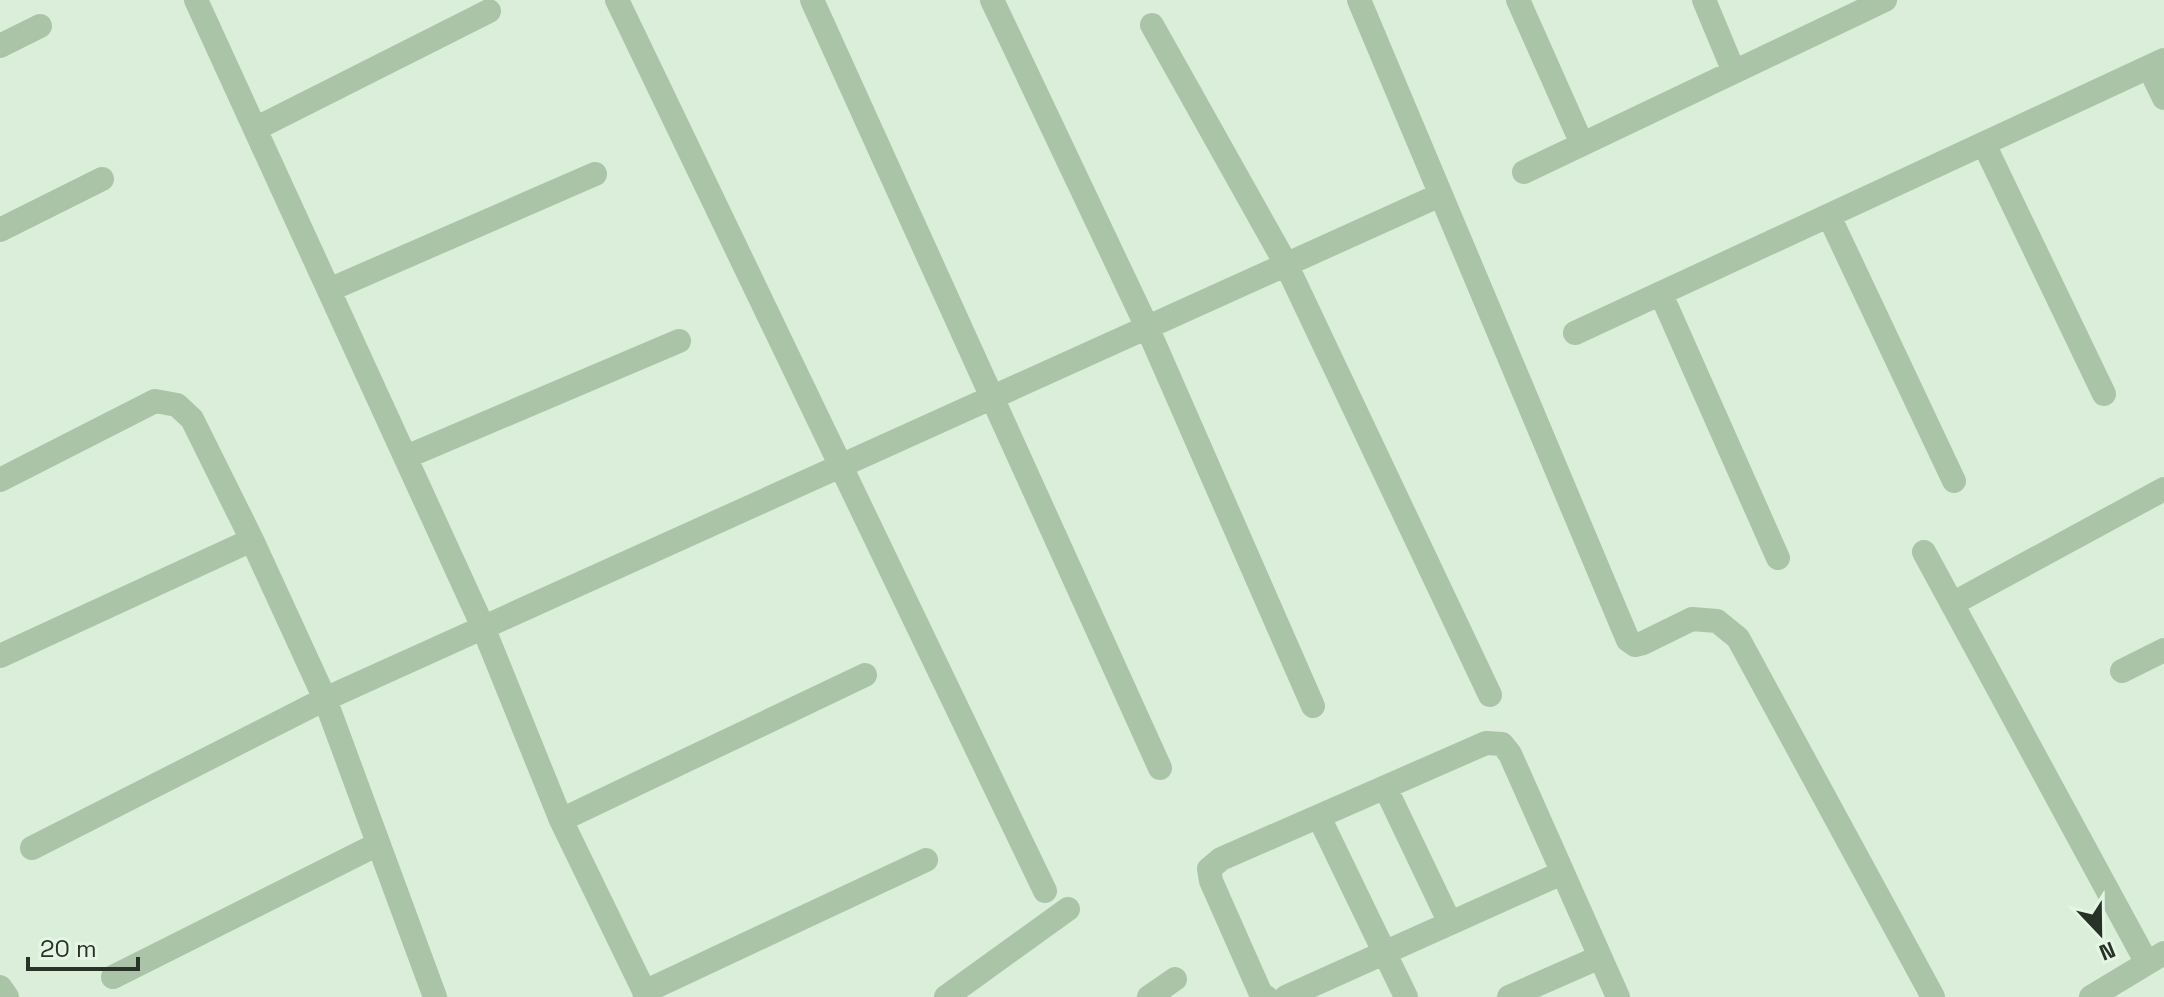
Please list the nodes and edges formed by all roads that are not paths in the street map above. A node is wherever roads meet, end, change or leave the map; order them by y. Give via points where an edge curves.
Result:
1 (196, 0) edge
2 (617, 0) edge
3 (812, 0) edge
4 (992, 0) edge
5 (1359, 0) edge
6 (1518, 0) edge
7 (1704, 0) edge
8 (1885, 0) edge
9 (489, 11) dead end
10 (1152, 25) dead end
11 (40, 26) dead end
12 (0, 46) edge
13 (2157, 64) edge
14 (1734, 72) junction
15 (2164, 98) edge
16 (255, 129) junction
17 (1582, 144) junction
18 (1984, 144) junction
19 (1524, 172) dead end
20 (595, 174) dead end
21 (102, 179) dead end
22 (1440, 195) junction
23 (1829, 216) junction
24 (0, 230) edge
25 (1286, 264) junction
26 (329, 290) junction
27 (1661, 294) junction
28 (1147, 327) junction
29 (1575, 333) dead end
30 (679, 341) dead end
31 (2104, 394) dead end
32 (993, 396) junction
33 (406, 457) junction
34 (841, 466) junction
35 (0, 480) edge
36 (1954, 481) dead end
37 (2164, 489) edge
38 (252, 540) junction
39 (1924, 552) dead end
40 (1778, 558) dead end
41 (1952, 604) junction
42 (483, 627) junction
43 (2164, 650) edge
44 (0, 656) edge
45 (2122, 671) dead end
46 (865, 675) dead end
47 (1490, 695) dead end
48 (325, 699) junction
49 (1313, 706) dead end
50 (1160, 768) dead end
51 (1385, 787) junction
52 (1319, 817) junction
53 (561, 820) junction
54 (378, 844) junction
55 (32, 848) dead end
56 (926, 860) dead end
57 (1562, 873) junction
58 (1045, 891) dead end
59 (1068, 909) dead end
60 (1450, 923) junction
61 (1385, 953) junction
62 (1600, 957) junction
63 (2155, 958) edge
64 (113, 977) dead end
65 (1175, 979) dead end
66 (0, 987) edge
67 (646, 994) edge
68 (1515, 996) edge
69 (7, 997) edge
70 (435, 997) edge
71 (946, 997) edge
72 (1149, 997) edge
73 (1266, 997) edge
74 (1286, 997) edge
75 (1406, 997) edge
76 (1618, 997) edge
77 (1933, 997) edge
78 (2091, 997) edge

1 - 16 street
2 - 34 street
3 - 32 street
4 - 28 street
5 - 22 street
6 - 17 street
7 - 14 street
8 - 14 street
9 - 16 street
10 - 25 street
11 - 12 street
13 - 15 street
13 - 18 street
14 - 17 street
16 - 26 street
17 - 19 street
18 - 23 street
18 - 31 street
20 - 26 street
21 - 24 street
22 - 25 street
22 - 77 street via 1628,640 1643,643 1692,619 1717,621 1738,638
23 - 27 street
23 - 36 street
25 - 28 street
25 - 47 street
26 - 33 street
27 - 29 street
27 - 40 street
28 - 32 street
28 - 49 street
30 - 33 street
32 - 34 street
32 - 50 street
33 - 42 street
34 - 42 street
34 - 58 street
35 - 38 street via 155,401 177,405 192,419
37 - 41 street
38 - 44 street
38 - 48 street
39 - 41 street
41 - 63 street
42 - 48 street
42 - 53 street
43 - 45 street
46 - 53 street
48 - 54 street
48 - 55 street
51 - 52 street
51 - 57 street via 1486,743 1502,744
51 - 60 street
52 - 61 street
52 - 73 street via 1209,869
53 - 67 street
54 - 64 street
54 - 70 street
56 - 67 street
57 - 60 street
57 - 62 street
59 - 71 street
60 - 61 street
61 - 74 street
61 - 75 street
62 - 68 street
62 - 76 street
63 - 78 street
65 - 72 street
66 - 69 street

